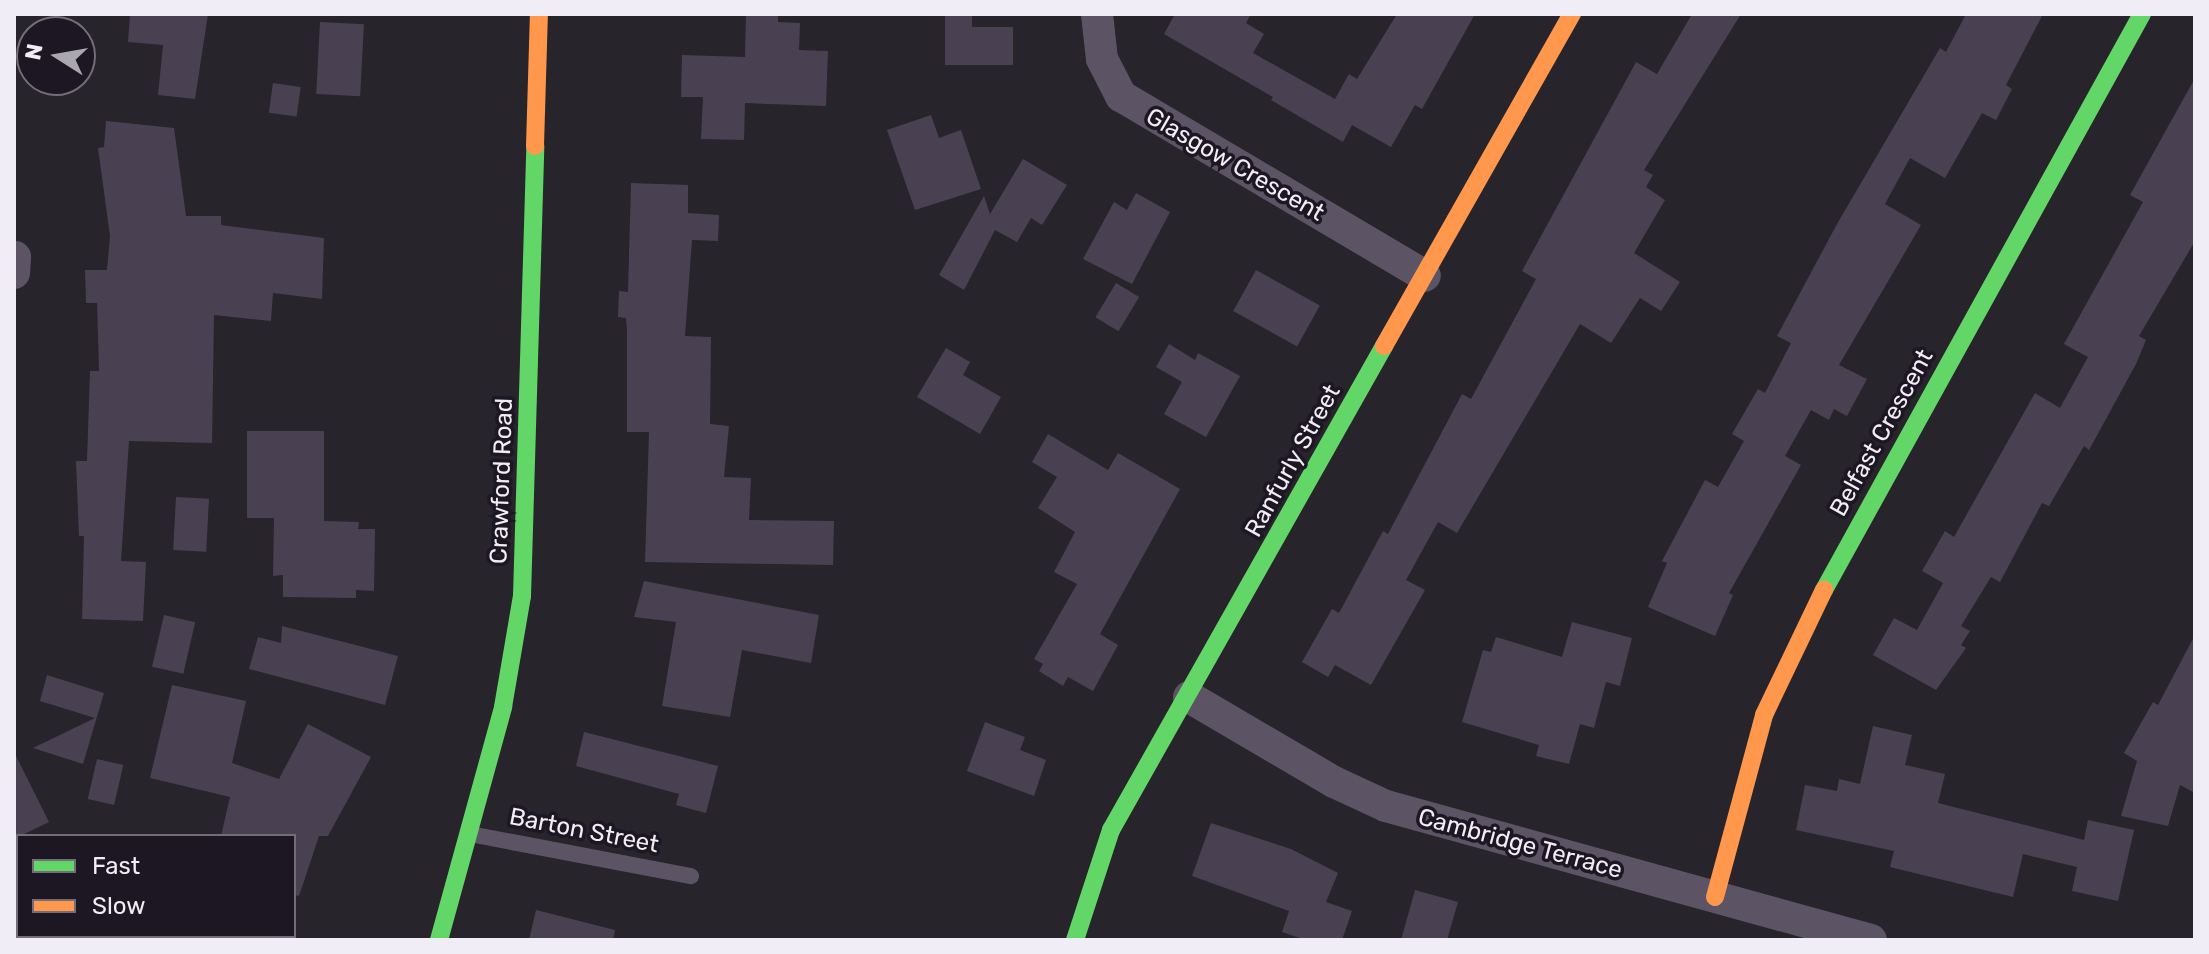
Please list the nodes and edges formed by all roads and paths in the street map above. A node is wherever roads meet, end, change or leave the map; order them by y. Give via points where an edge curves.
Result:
1 (539, 14) edge
2 (1097, 14) edge
3 (1572, 14) edge
4 (2142, 14) edge
5 (15, 257) edge
6 (14, 273) edge
7 (1425, 276) junction
8 (1189, 697) junction
9 (468, 834) junction
10 (691, 876) dead end
11 (1715, 897) junction
12 (439, 940) edge
13 (1075, 940) edge
14 (1871, 940) edge

1 - 9 street, Crawford Road via 522,596 516,653
2 - 7 street, Glasgow Crescent via 1102,59 1121,96
3 - 7 street, Ranfurly Street
4 - 11 street, Belfast Crescent via 1797,638 1764,715
5 - 6 street
7 - 8 street, Ranfurly Street
8 - 11 street, Cambridge Terrace via 1334,782 1386,806
8 - 13 street, Ranfurly Street via 1111,830
9 - 10 lane, Barton Street
9 - 12 street, Crawford Road
11 - 14 street, Cambridge Terrace

